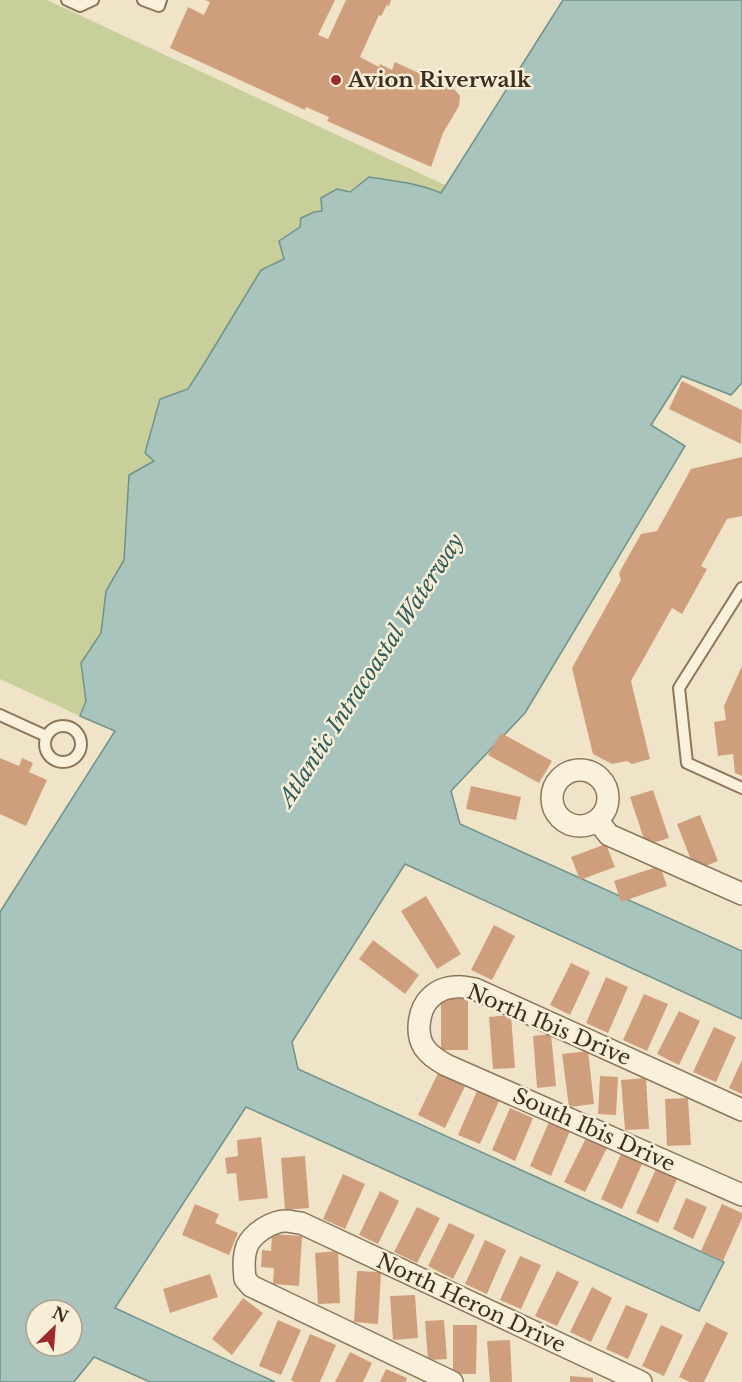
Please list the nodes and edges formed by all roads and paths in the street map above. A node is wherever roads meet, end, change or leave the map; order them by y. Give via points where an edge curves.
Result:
1 (67, 0) edge
2 (93, 0) edge
3 (143, 0) edge
4 (161, 0) edge
5 (742, 588) edge
6 (0, 715) edge
7 (46, 736) dead end
8 (742, 788) edge
9 (597, 820) dead end
10 (742, 894) edge
11 (446, 1065) joint
12 (742, 1110) edge
13 (742, 1195) edge
14 (452, 1382) edge
15 (641, 1382) edge

1 - 2 lane via 80,6
3 - 4 lane via 159,6
5 - 8 lane via 679,688 687,763
6 - 7 lane
9 - 10 street via 609,835
11 - 12 street, North Ibis Drive via 423,1046 418,1030 429,998 459,986 475,989
11 - 13 street, South Ibis Drive
14 - 15 street, North Heron Drive via 252,1286 245,1279 243,1263 248,1244 270,1225 300,1223

